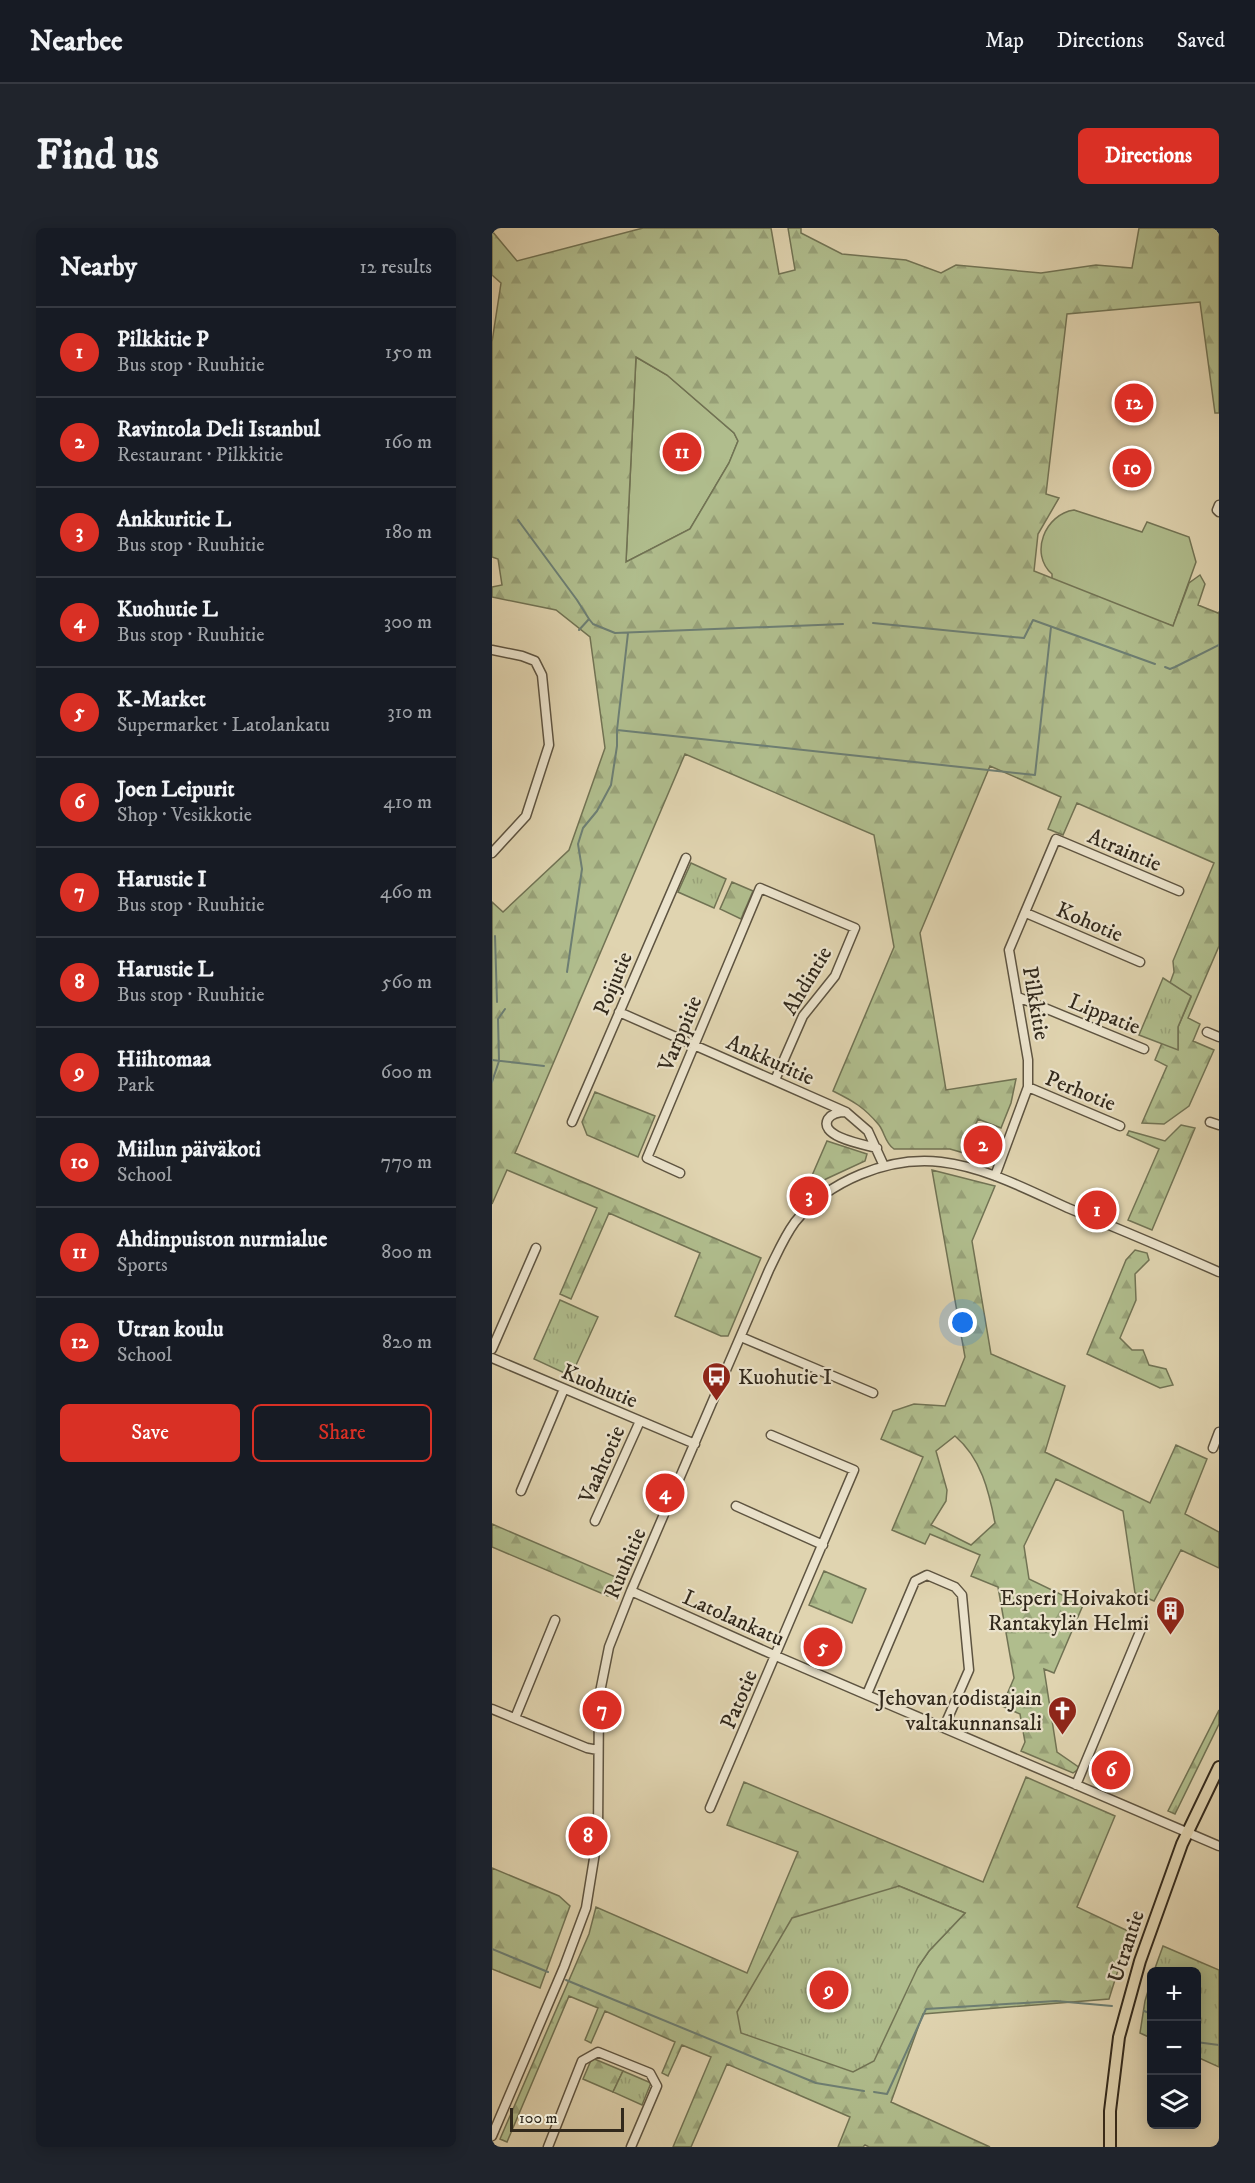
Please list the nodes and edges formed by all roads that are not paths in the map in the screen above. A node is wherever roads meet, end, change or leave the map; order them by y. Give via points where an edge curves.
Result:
1 (1219, 505) edge
2 (1219, 512) edge
3 (492, 650) edge
4 (1056, 839) joint
5 (492, 853) edge
6 (686, 858) dead end
7 (760, 888) joint
8 (1179, 891) dead end
9 (1026, 913) junction
10 (1140, 962) dead end
11 (1018, 997) junction
12 (619, 1012) junction
13 (1207, 1032) dead end
14 (1219, 1037) edge
15 (694, 1045) junction
16 (1144, 1049) dead end
17 (775, 1080) junction
18 (1028, 1088) junction
19 (846, 1112) junction
20 (572, 1122) dead end
21 (1210, 1122) dead end
22 (1219, 1125) edge
23 (1120, 1126) dead end
24 (877, 1148) junction
25 (884, 1166) junction
26 (680, 1173) dead end
27 (995, 1176) junction
28 (536, 1248) dead end
29 (1219, 1272) edge
30 (741, 1337) junction
31 (492, 1349) edge
32 (492, 1358) edge
33 (564, 1389) junction
34 (873, 1393) dead end
35 (640, 1421) junction
36 (1219, 1432) edge
37 (771, 1435) dead end
38 (695, 1444) junction
39 (1213, 1448) dead end
40 (521, 1491) dead end
41 (736, 1506) dead end
42 (595, 1521) dead end
43 (823, 1545) junction
44 (632, 1591) junction
45 (555, 1620) dead end
46 (1144, 1622) dead end
47 (776, 1656) junction
48 (867, 1695) junction
49 (492, 1709) edge
50 (515, 1718) junction
51 (944, 1727) junction
52 (598, 1750) junction
53 (1219, 1767) edge
54 (1076, 1785) junction
55 (710, 1808) dead end
56 (1187, 1833) junction
57 (1219, 1846) edge
58 (492, 2136) edge
59 (548, 2147) edge
60 (631, 2147) edge
61 (1110, 2147) edge

1 - 2 street
3 - 5 street via 535,662 542,675 549,745 526,816
4 - 8 street, Atraintie
4 - 9 street, Pilkkitie
6 - 12 street, Poijutie
7 - 15 street, Varppitie
7 - 17 street, Ahdintie via 855,928 835,976 803,1016
9 - 10 street, Kohotie
9 - 11 street, Pilkkitie via 1009,950
11 - 16 street, Lippatie
11 - 18 street, Pilkkitie via 1028,1060
12 - 15 street, Ankkuritie
12 - 20 street, Poijutie
13 - 14 street
15 - 17 street, Ankkuritie
15 - 26 street, Varppitie via 647,1158
17 - 19 street, Ankkuritie
18 - 23 street, Perhotie
18 - 27 street, Pilkkitie
19 - 24 street, Ankkuritie via 868,1131
19 - 24 street via 828,1119 830,1132
21 - 22 street
24 - 25 street, Ankkuritie
25 - 27 street, Ruuhitie via 942,1162
25 - 30 street, Ruuhitie via 843,1183 810,1206 795,1223 783,1241
27 - 29 street, Ruuhitie
28 - 31 street
30 - 34 street
30 - 38 street, Ruuhitie
32 - 33 street, Kuohutie
33 - 35 street, Kuohutie
33 - 40 street
35 - 38 street, Kuohutie
35 - 42 street, Vaahtotie
36 - 39 street
37 - 43 street, Patotie via 854,1470
38 - 44 street, Ruuhitie
41 - 43 street
43 - 47 street, Patotie
44 - 47 street, Latolankatu
44 - 52 street, Ruuhitie via 604,1669
45 - 50 street
46 - 54 street
47 - 48 street, Latolankatu
47 - 55 street, Patotie
48 - 51 street, Latolankatu
48 - 51 street via 915,1581 927,1575 955,1587 962,1595 969,1670
49 - 50 street
50 - 52 street
51 - 54 street, Latolankatu
52 - 58 street, Ruuhitie via 598,1834 586,1908
53 - 56 main road, Utrantie
54 - 56 street, Latolankatu
56 - 57 street, Latolankatu
56 - 61 main road, Utrantie via 1140,1961 1119,2037
59 - 60 street via 582,2061 598,2052 650,2073 657,2086

